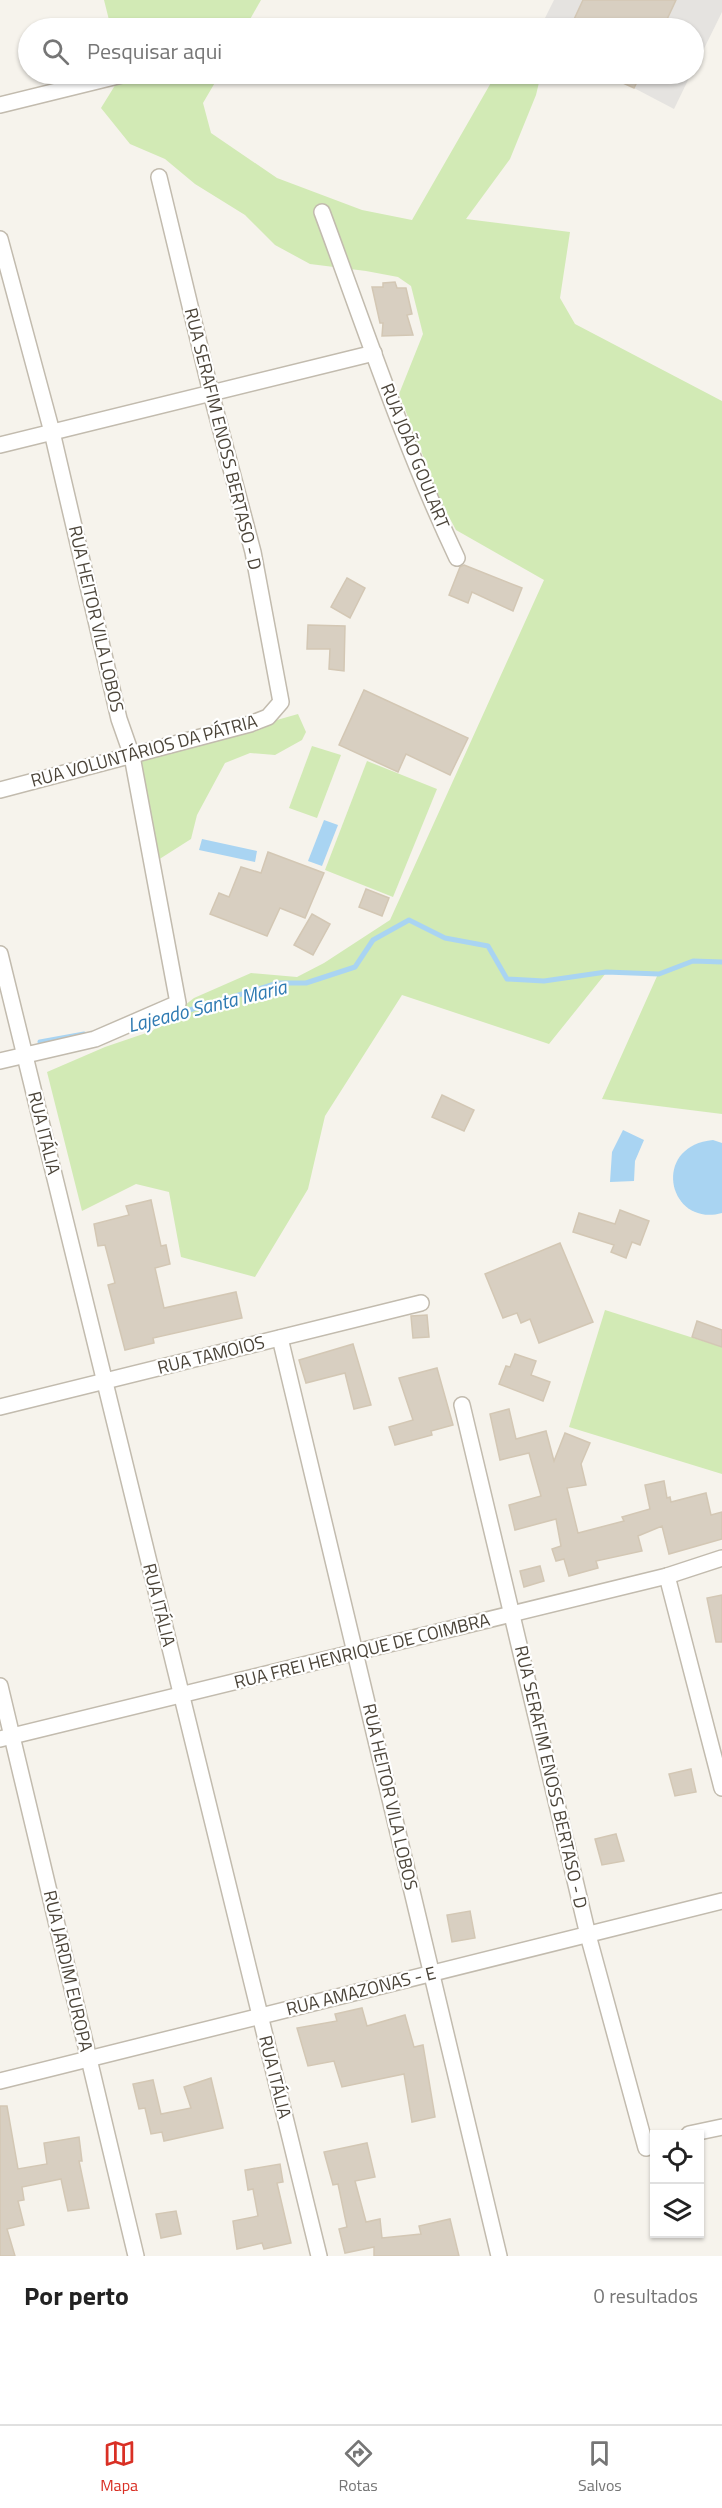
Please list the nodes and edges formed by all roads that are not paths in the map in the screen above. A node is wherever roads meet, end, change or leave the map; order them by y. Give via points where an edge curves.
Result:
1 (85, 84) edge
2 (0, 105) edge
3 (159, 177) dead end
4 (322, 212) dead end
5 (0, 239) edge
6 (374, 353) junction
7 (211, 393) junction
8 (52, 432) junction
9 (0, 445) edge
10 (457, 558) dead end
11 (281, 702) joint
12 (132, 756) junction
13 (0, 790) edge
14 (0, 954) edge
15 (25, 1055) junction
16 (0, 1061) edge
17 (421, 1303) dead end
18 (280, 1338) junction
19 (105, 1381) junction
20 (462, 1405) dead end
21 (0, 1407) edge
22 (722, 1558) edge
23 (667, 1576) junction
24 (513, 1614) junction
25 (357, 1652) junction
26 (0, 1686) edge
27 (181, 1695) junction
28 (6, 1737) edge
29 (722, 1788) edge
30 (722, 1901) edge
31 (588, 1935) junction
32 (431, 1974) junction
33 (260, 2016) junction
34 (89, 2059) junction
35 (0, 2081) edge
36 (722, 2127) edge
37 (704, 2131) edge
38 (650, 2146) edge
39 (136, 2256) edge
40 (319, 2256) edge
41 (499, 2256) edge

1 - 2 street
3 - 7 street, RUA SERAFIM ENOSS BERTASO - D
4 - 6 street, RUA JOÃO GOULART
5 - 8 street, RUA HEITOR VILA LOBOS
6 - 7 street
6 - 10 street, RUA JOÃO GOULART
7 - 8 street
7 - 11 street, RUA SERAFIM ENOSS BERTASO - D via 253,552
8 - 9 street
8 - 12 street, RUA HEITOR VILA LOBOS via 119,719
11 - 12 street, RUA VOLUNTÁRIOS DA PÁTRIA via 268,717
12 - 13 street, RUA VOLUNTÁRIOS DA PÁTRIA
12 - 15 street, RUA HEITOR VILA LOBOS via 178,1003 94,1039
14 - 15 street, RUA ITÁLIA
15 - 16 street
15 - 19 street, RUA ITÁLIA
17 - 18 street, RUA TAMOIOS
18 - 19 street, RUA TAMOIOS
18 - 25 street, RUA HEITOR VILA LOBOS
19 - 21 street, RUA TAMOIOS
19 - 27 street, RUA ITÁLIA
20 - 24 street, RUA SERAFIM ENOSS BERTASO - D
22 - 23 street, RUA FREI HENRIQUE DE COIMBRA
23 - 24 street, RUA FREI HENRIQUE DE COIMBRA
23 - 29 street
24 - 25 street, RUA FREI HENRIQUE DE COIMBRA
24 - 31 street, RUA SERAFIM ENOSS BERTASO - D
25 - 27 street, RUA FREI HENRIQUE DE COIMBRA
25 - 32 street, RUA HEITOR VILA LOBOS
26 - 28 street, RUA JARDIM EUROPA
27 - 28 street, RUA FREI HENRIQUE DE COIMBRA
27 - 33 street, RUA ITÁLIA
28 - 34 street, RUA JARDIM EUROPA
30 - 31 street, RUA AMAZONAS - E
31 - 32 street, RUA AMAZONAS - E
31 - 38 street, RUA SERAFIM ENOSS BERTASO - D
32 - 33 street, RUA AMAZONAS - E
32 - 41 street, RUA HEITOR VILA LOBOS
33 - 34 street, RUA AMAZONAS - E
33 - 40 street, RUA ITÁLIA
34 - 35 street, RUA AMAZONAS - E
34 - 39 street, RUA JARDIM EUROPA
36 - 37 street

